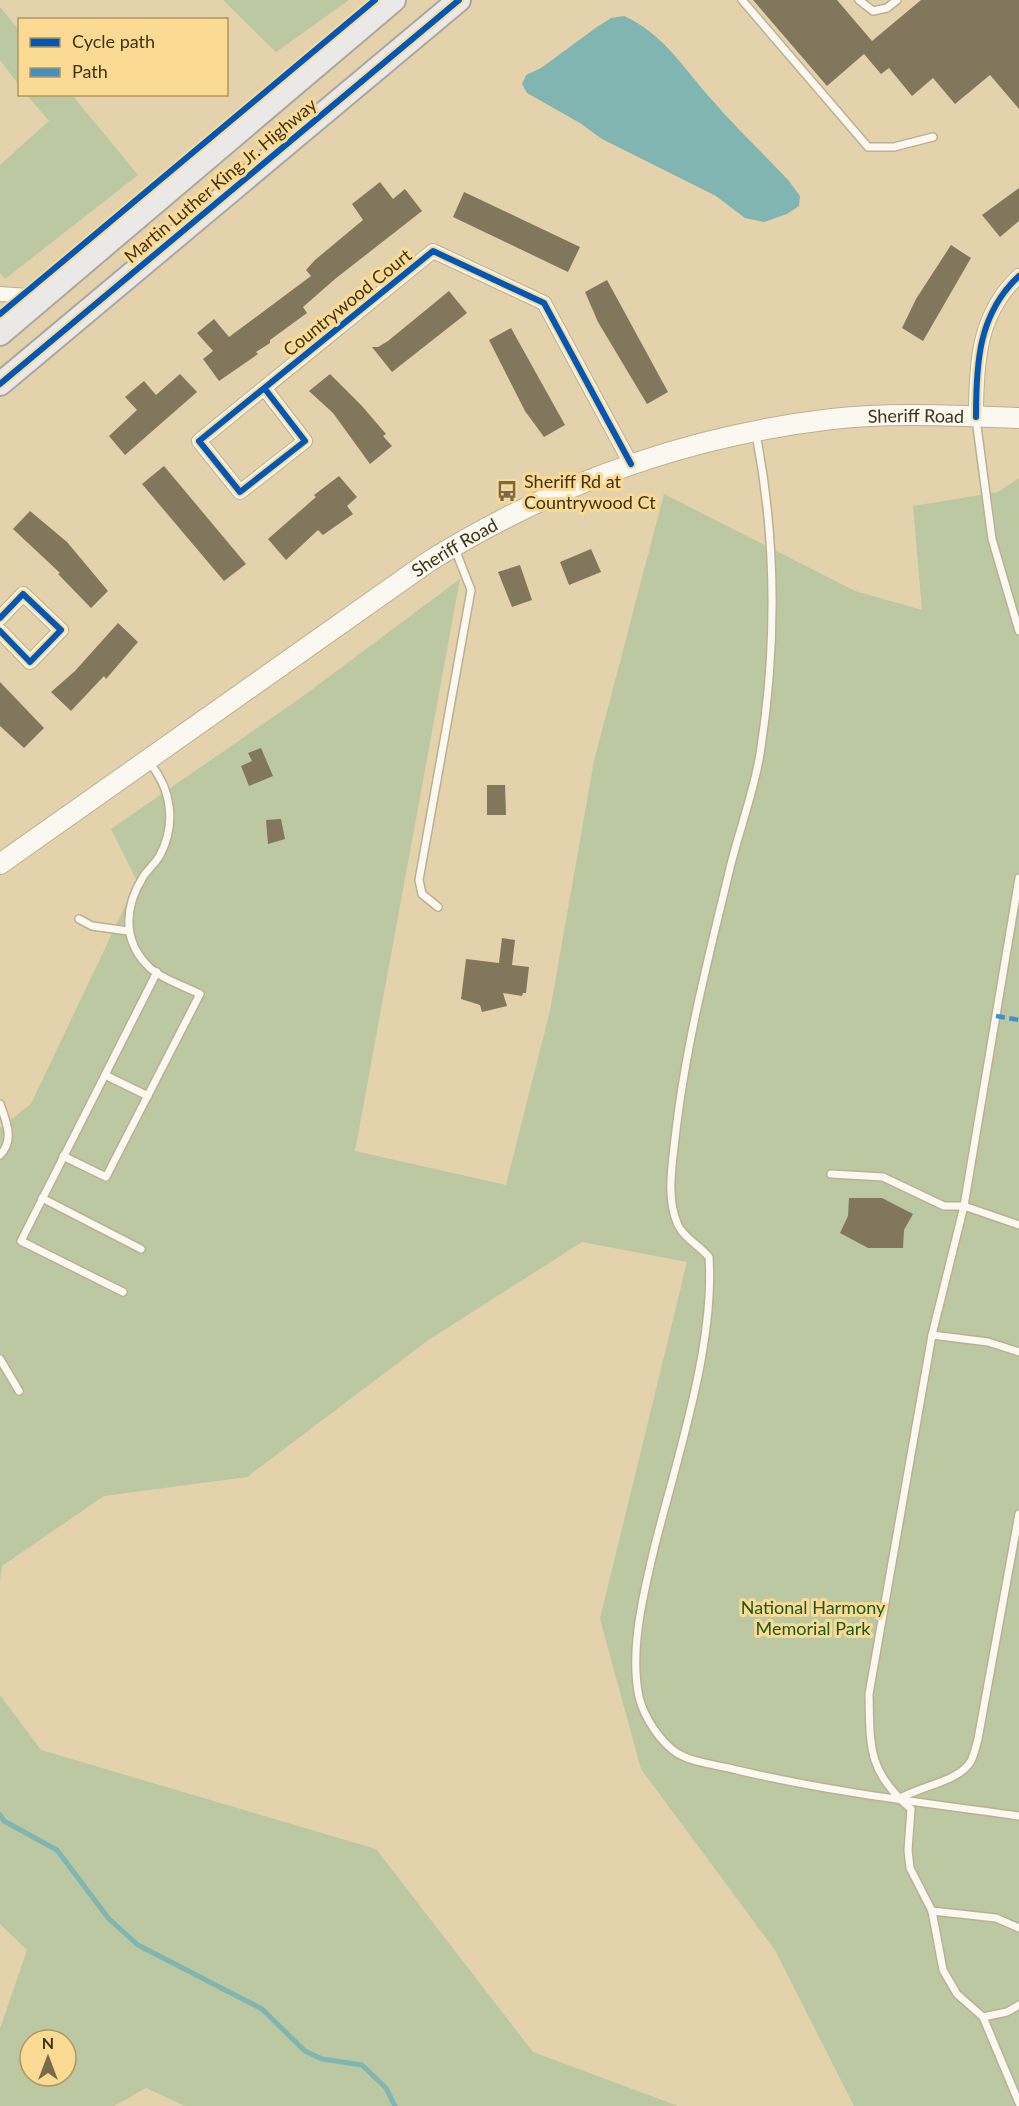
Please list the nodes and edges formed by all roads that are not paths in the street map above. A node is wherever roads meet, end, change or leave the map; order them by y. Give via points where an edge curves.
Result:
1 (394, 0) edge
2 (459, 0) edge
3 (742, 0) edge
4 (859, 0) edge
5 (897, 0) edge
6 (933, 137) dead end
7 (1019, 276) edge
8 (51, 291) junction
9 (0, 294) edge
10 (0, 334) edge
11 (0, 384) edge
12 (265, 389) junction
13 (976, 417) junction
14 (1019, 418) edge
15 (755, 431) junction
16 (632, 464) junction
17 (454, 546) junction
18 (0, 618) edge
19 (0, 631) edge
20 (1019, 632) edge
21 (148, 761) junction
22 (0, 864) edge
23 (1019, 878) edge
24 (438, 907) dead end
25 (79, 919) dead end
26 (128, 931) junction
27 (157, 972) junction
28 (105, 1075) junction
29 (148, 1096) junction
30 (0, 1104) edge
31 (0, 1155) edge
32 (63, 1156) junction
33 (831, 1174) dead end
34 (42, 1198) junction
35 (964, 1206) junction
36 (1019, 1225) edge
37 (141, 1249) dead end
38 (123, 1292) dead end
39 (932, 1335) junction
40 (1019, 1352) edge
41 (0, 1359) edge
42 (19, 1391) dead end
43 (1019, 1514) edge
44 (899, 1799) junction
45 (1019, 1816) edge
46 (932, 1911) junction
47 (1019, 1928) edge
48 (1019, 2005) edge
49 (983, 2017) junction
50 (1019, 2103) edge

1 - 8 main road, Martin Luther King Jr. Highway
2 - 11 main road, Martin Luther King Jr. Highway
3 - 6 lane via 868,147 894,147
4 - 5 lane via 873,11 887,8
7 - 13 street via 998,300 981,340 976,361
8 - 9 street via 28,296
8 - 10 main road, Martin Luther King Jr. Highway
12 - 12 street, Countrywood Court via 199,441 240,492 304,441
12 - 16 street, Countrywood Court via 433,251 544,303
13 - 14 main road, Sheriff Road
13 - 15 main road, Sheriff Road via 856,417
13 - 20 lane via 992,539
15 - 16 main road, Sheriff Road
15 - 44 lane via 774,575 770,663 760,756 717,924 677,1116 672,1206 678,1227 709,1257 711,1283 708,1319 690,1404 644,1590 638,1647 639,1697 649,1720 678,1753 770,1778
16 - 17 main road, Sheriff Road via 561,489
17 - 21 main road, Sheriff Road via 340,622
17 - 24 lane via 471,590 419,880 422,894
18 - 19 street via 23,594 61,630 30,662
21 - 22 main road, Sheriff Road
21 - 26 lane via 161,777 169,797 168,839 133,894
23 - 35 lane
25 - 26 lane via 92,926
26 - 27 lane via 148,966
27 - 28 lane
27 - 29 lane via 200,994
28 - 29 lane
28 - 32 lane
29 - 32 lane via 106,1178
30 - 31 lane via 9,1130 8,1143
32 - 34 lane
33 - 35 lane via 883,1177 944,1206
34 - 37 lane
34 - 38 lane via 21,1241
35 - 36 lane
35 - 39 lane
39 - 40 lane via 988,1342
39 - 44 lane via 869,1694 872,1750 881,1779
41 - 42 lane
43 - 44 lane via 978,1738 970,1762 950,1778
44 - 45 lane
44 - 46 lane via 911,1809 910,1868
46 - 47 lane via 996,1917
46 - 49 lane via 948,1983
48 - 49 lane
49 - 50 lane

